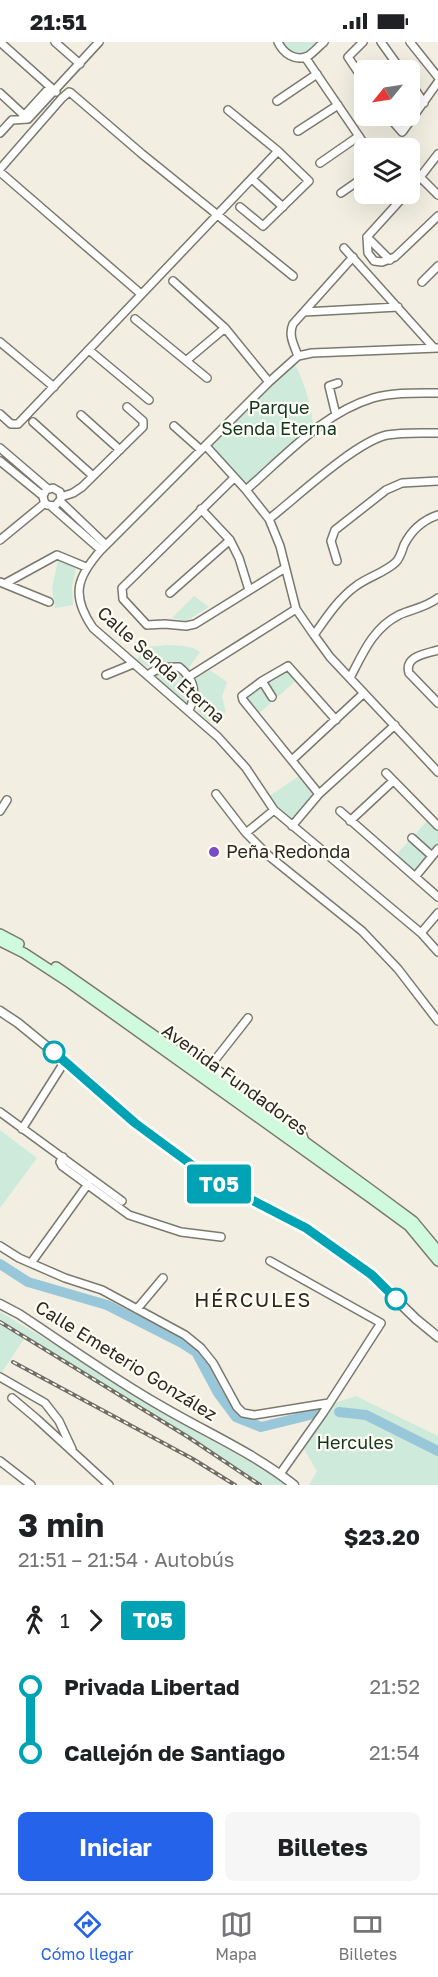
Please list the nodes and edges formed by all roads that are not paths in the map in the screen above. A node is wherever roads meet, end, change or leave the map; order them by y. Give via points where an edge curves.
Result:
1 (0, 42) edge
2 (55, 42) edge
3 (99, 42) edge
4 (278, 42) edge
5 (324, 42) edge
6 (363, 42) edge
7 (381, 42) edge
8 (410, 42) edge
9 (305, 57) junction
10 (394, 60) edge
11 (80, 64) junction
12 (354, 66) edge
13 (317, 74) junction
14 (438, 77) edge
15 (438, 82) edge
16 (52, 89) junction
17 (0, 93) edge
18 (420, 97) edge
19 (62, 98) junction
20 (277, 101) dead end
21 (424, 103) junction
22 (338, 105) junction
23 (420, 108) edge
24 (228, 110) dead end
25 (24, 118) junction
26 (397, 126) edge
27 (407, 126) edge
28 (298, 131) dead end
29 (0, 133) edge
30 (359, 136) joint
31 (278, 151) junction
32 (438, 154) edge
33 (320, 163) dead end
34 (0, 171) edge
35 (420, 177) joint
36 (252, 179) junction
37 (354, 184) edge
38 (340, 193) dead end
39 (438, 195) edge
40 (397, 204) edge
41 (240, 207) dead end
42 (283, 207) junction
43 (218, 215) junction
44 (438, 216) edge
45 (367, 237) junction
46 (344, 248) dead end
47 (368, 253) junction
48 (355, 260) junction
49 (390, 260) junction
50 (374, 261) junction
51 (438, 266) edge
52 (364, 270) junction
53 (292, 276) dead end
54 (173, 281) dead end
55 (422, 282) dead end
56 (141, 294) junction
57 (398, 308) junction
58 (304, 312) junction
59 (135, 319) dead end
60 (225, 328) junction
61 (0, 342) edge
62 (436, 348) edge
63 (89, 350) junction
64 (298, 356) junction
65 (187, 360) junction
66 (207, 378) dead end
67 (270, 382) junction
68 (338, 383) dead end
69 (54, 387) junction
70 (438, 393) edge
71 (149, 400) dead end
72 (127, 406) dead end
73 (0, 414) edge
74 (81, 415) dead end
75 (336, 415) junction
76 (33, 422) dead end
77 (174, 426) dead end
78 (438, 433) edge
79 (0, 448) edge
80 (204, 448) junction
81 (120, 450) junction
82 (0, 461) edge
83 (93, 476) junction
84 (234, 478) junction
85 (438, 482) edge
86 (48, 489) junction
87 (246, 490) junction
88 (61, 499) junction
89 (47, 502) junction
90 (201, 508) junction
91 (438, 515) edge
92 (76, 516) junction
93 (269, 519) junction
94 (70, 523) junction
95 (0, 540) edge
96 (230, 540) junction
97 (104, 548) junction
98 (337, 561) dead end
99 (86, 567) junction
100 (285, 568) junction
101 (3, 582) edge
102 (249, 590) junction
103 (170, 593) dead end
104 (438, 598) edge
105 (49, 602) dead end
106 (296, 609) junction
107 (314, 635) junction
108 (438, 650) edge
109 (133, 664) junction
110 (106, 675) dead end
111 (148, 675) junction
112 (190, 676) junction
113 (350, 678) junction
114 (262, 681) junction
115 (364, 693) junction
116 (272, 697) dead end
117 (438, 703) edge
118 (189, 710) junction
119 (336, 720) junction
120 (395, 725) junction
121 (292, 760) junction
122 (438, 772) edge
123 (386, 773) dead end
124 (393, 781) junction
125 (216, 794) dead end
126 (319, 794) junction
127 (7, 800) dead end
128 (274, 810) junction
129 (0, 811) edge
130 (340, 811) dead end
131 (350, 821) junction
132 (292, 826) junction
133 (438, 826) edge
134 (246, 833) junction
135 (412, 838) dead end
136 (438, 849) edge
137 (432, 856) junction
138 (415, 877) junction
139 (438, 897) edge
140 (438, 913) edge
141 (421, 933) junction
142 (0, 934) edge
143 (0, 941) edge
144 (438, 952) edge
145 (0, 1011) edge
146 (248, 1018) dead end
147 (438, 1021) edge
148 (65, 1062) junction
149 (208, 1072) junction
150 (232, 1081) junction
151 (0, 1112) edge
152 (22, 1129) junction
153 (305, 1142) junction
154 (63, 1157) junction
155 (88, 1184) junction
156 (122, 1200) dead end
157 (221, 1237) dead end
158 (0, 1246) edge
159 (438, 1251) edge
160 (270, 1261) dead end
161 (438, 1261) edge
162 (31, 1263) junction
163 (163, 1278) dead end
164 (0, 1304) edge
165 (137, 1309) junction
166 (438, 1337) edge
167 (0, 1377) edge
168 (12, 1398) dead end
169 (329, 1403) junction
170 (74, 1454) junction
171 (0, 1461) edge
172 (280, 1474) junction
173 (31, 1485) edge
174 (109, 1485) edge
175 (294, 1485) edge

1 - 16 street
2 - 11 street
3 - 11 street
4 - 9 street via 289,55
5 - 9 street
6 - 12 street via 348,57
7 - 10 street
8 - 14 street
9 - 13 street
11 - 16 street
13 - 20 street
13 - 22 street
15 - 21 street
16 - 19 street
16 - 25 street
17 - 25 street
18 - 21 street
19 - 34 street
19 - 43 street via 71,93
21 - 23 street
22 - 28 street
22 - 30 street
24 - 31 street
25 - 29 street via 10,121
26 - 27 street via 402,132
30 - 33 street
31 - 36 street
31 - 42 street via 309,181
32 - 35 street
34 - 56 street
35 - 39 street
36 - 42 street
36 - 43 street
37 - 38 street
40 - 45 street
41 - 42 street via 263,226
43 - 53 street
43 - 56 street
44 - 49 street
45 - 47 street
45 - 49 street
46 - 48 street
47 - 48 street
47 - 50 street
48 - 52 street
48 - 58 street
49 - 50 street
50 - 52 street
51 - 55 street
52 - 57 street
54 - 60 street
56 - 63 street
57 - 58 street
57 - 62 street
58 - 64 street via 291,330
59 - 65 street
60 - 65 street
60 - 67 street
61 - 69 street
62 - 64 street
63 - 69 street
63 - 71 street
64 - 67 street, Calle Senda Eterna
65 - 66 street
67 - 80 street, Calle Senda Eterna
68 - 75 street via 329,386
69 - 73 street via 18,424 11,424
70 - 75 street via 373,398
72 - 81 street via 145,424
74 - 81 street
75 - 87 street
76 - 83 street
77 - 80 street
78 - 93 street via 398,433 369,442
79 - 86 street
80 - 84 street
80 - 97 street, Calle Senda Eterna
81 - 83 street
82 - 89 street
83 - 88 street
84 - 87 street
84 - 90 street
85 - 98 street via 402,483 386,490 335,530 331,541
86 - 88 street via 56,489
86 - 89 street
87 - 93 street
88 - 89 street
88 - 92 street
89 - 94 street
89 - 95 street
90 - 96 street
90 - 102 street via 122,588 123,599 147,625 189,626
91 - 107 street via 415,529 393,564 352,589
92 - 94 street
92 - 97 street
93 - 100 street
94 - 97 street
96 - 102 street
96 - 103 street
97 - 99 street, Calle Senda Eterna
99 - 101 street via 57,555
99 - 109 street, Calle Senda Eterna via 79,599 84,615
100 - 102 street
100 - 106 street
101 - 105 street
104 - 113 street via 383,626 370,638
106 - 107 street
106 - 112 street
107 - 113 street
108 - 117 street via 418,656 407,667
109 - 110 street
109 - 111 street, Calle Senda Eterna
111 - 112 street via 165,667 179,667
111 - 118 street, Calle Senda Eterna
112 - 118 street via 194,690
113 - 115 street
114 - 116 street
114 - 119 street via 288,666
114 - 121 street via 242,698
115 - 119 street
115 - 120 street
118 - 128 street, Calle Senda Eterna via 246,768
119 - 121 street
120 - 122 street
120 - 126 street
121 - 126 street
123 - 124 street
124 - 131 street
124 - 133 street
125 - 134 street
126 - 132 street
127 - 129 street
128 - 132 street, Calle Senda Eterna
128 - 134 street
130 - 131 street
131 - 138 street
132 - 141 street, Calle Senda Eterna
134 - 147 street via 362,931
135 - 137 street
136 - 137 street
137 - 138 street
138 - 139 street
140 - 141 street
141 - 144 street, Calle Senda Eterna
142 - 149 main road, Avenida Fundadores via 74,978
143 - 161 main road, Avenida Fundadores via 70,983 371,1198 409,1226
145 - 148 street
146 - 150 street via 211,1065
148 - 152 street
148 - 166 street via 135,1123 211,1179 306,1228 372,1275
149 - 150 street
149 - 153 main road, Avenida Fundadores
150 - 153 street via 302,1132
151 - 152 street
152 - 154 street
153 - 159 main road, Avenida Fundadores via 413,1221
154 - 155 street via 62,1166
154 - 156 street
155 - 157 street via 129,1215 181,1232
155 - 162 street
158 - 162 street
160 - 169 street via 381,1323
162 - 165 street via 102,1290
163 - 165 street
164 - 172 street, Calle Emeterio González via 159,1406
165 - 169 street via 186,1335 201,1348 243,1413 254,1416
167 - 170 street via 45,1403 59,1421
168 - 170 street
169 - 172 street
170 - 174 street
171 - 173 street
172 - 175 street, Calle Emeterio González

